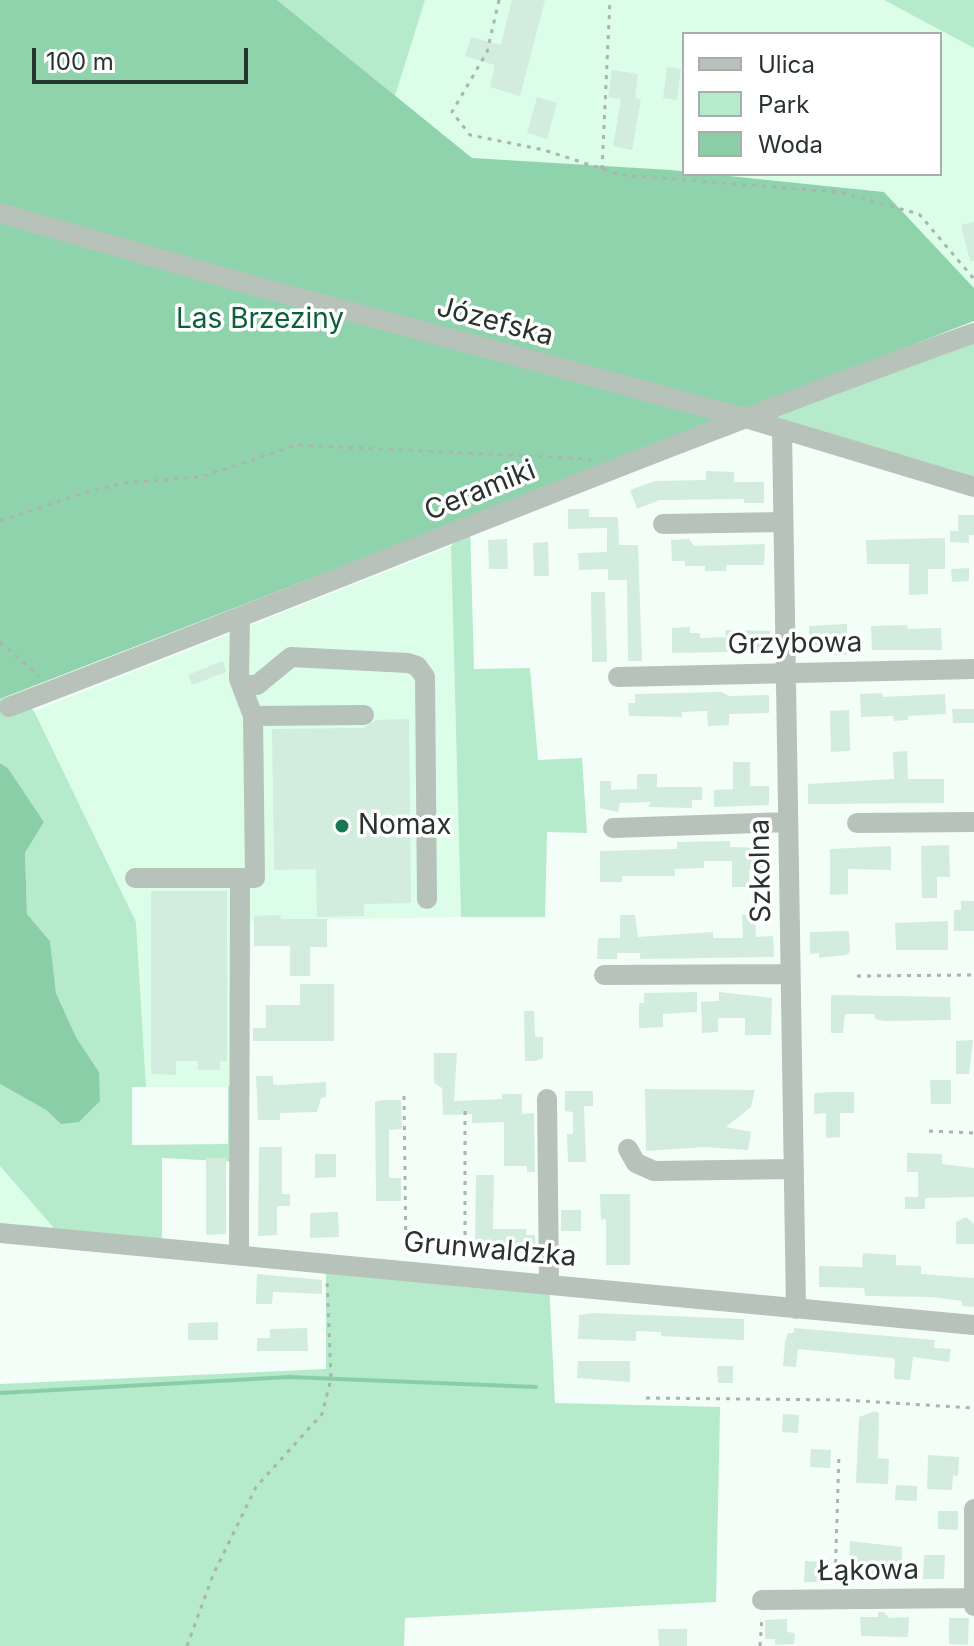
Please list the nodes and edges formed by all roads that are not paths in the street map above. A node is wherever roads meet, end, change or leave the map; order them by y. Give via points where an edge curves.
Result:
1 (0, 213) edge
2 (974, 333) edge
3 (742, 417) junction
4 (782, 431) junction
5 (974, 487) edge
6 (783, 522) junction
7 (663, 524) dead end
8 (240, 619) junction
9 (974, 669) edge
10 (785, 671) junction
11 (618, 677) dead end
12 (239, 679) junction
13 (9, 707) dead end
14 (364, 715) dead end
15 (253, 716) junction
16 (788, 822) junction
17 (974, 822) edge
18 (857, 823) dead end
19 (613, 828) dead end
20 (135, 878) dead end
21 (240, 878) junction
22 (427, 899) dead end
23 (790, 974) junction
24 (604, 975) dead end
25 (547, 1099) dead end
26 (628, 1149) dead end
27 (794, 1169) junction
28 (0, 1233) edge
29 (239, 1255) junction
30 (549, 1284) junction
31 (796, 1309) junction
32 (974, 1325) edge
33 (974, 1509) edge
34 (762, 1600) road end
35 (973, 1600) edge

1 - 3 street, Józefska
2 - 3 street, Ceramiki
3 - 4 street, Józefska
3 - 8 street, Ceramiki
4 - 5 street, Józefska
4 - 6 street, Szkolna
6 - 7 street
6 - 10 street, Szkolna
8 - 12 street
8 - 13 street, Ceramiki
9 - 10 street, Grzybowa
10 - 11 street, Grzybowa
10 - 16 street, Szkolna
12 - 15 street
12 - 22 street via 257,685 291,657 408,663 422,671
14 - 15 street
15 - 21 street via 255,878
16 - 19 street
16 - 23 street, Szkolna
17 - 18 street
20 - 21 street
21 - 29 street
23 - 24 street
23 - 27 street, Szkolna
25 - 30 street
26 - 27 street via 636,1163 654,1171
27 - 31 street, Szkolna
28 - 29 street, Grunwaldzka
29 - 30 street, Grunwaldzka
30 - 31 street, Grunwaldzka
31 - 32 street, Grunwaldzka
33 - 35 street
34 - 35 street, Łąkowa

